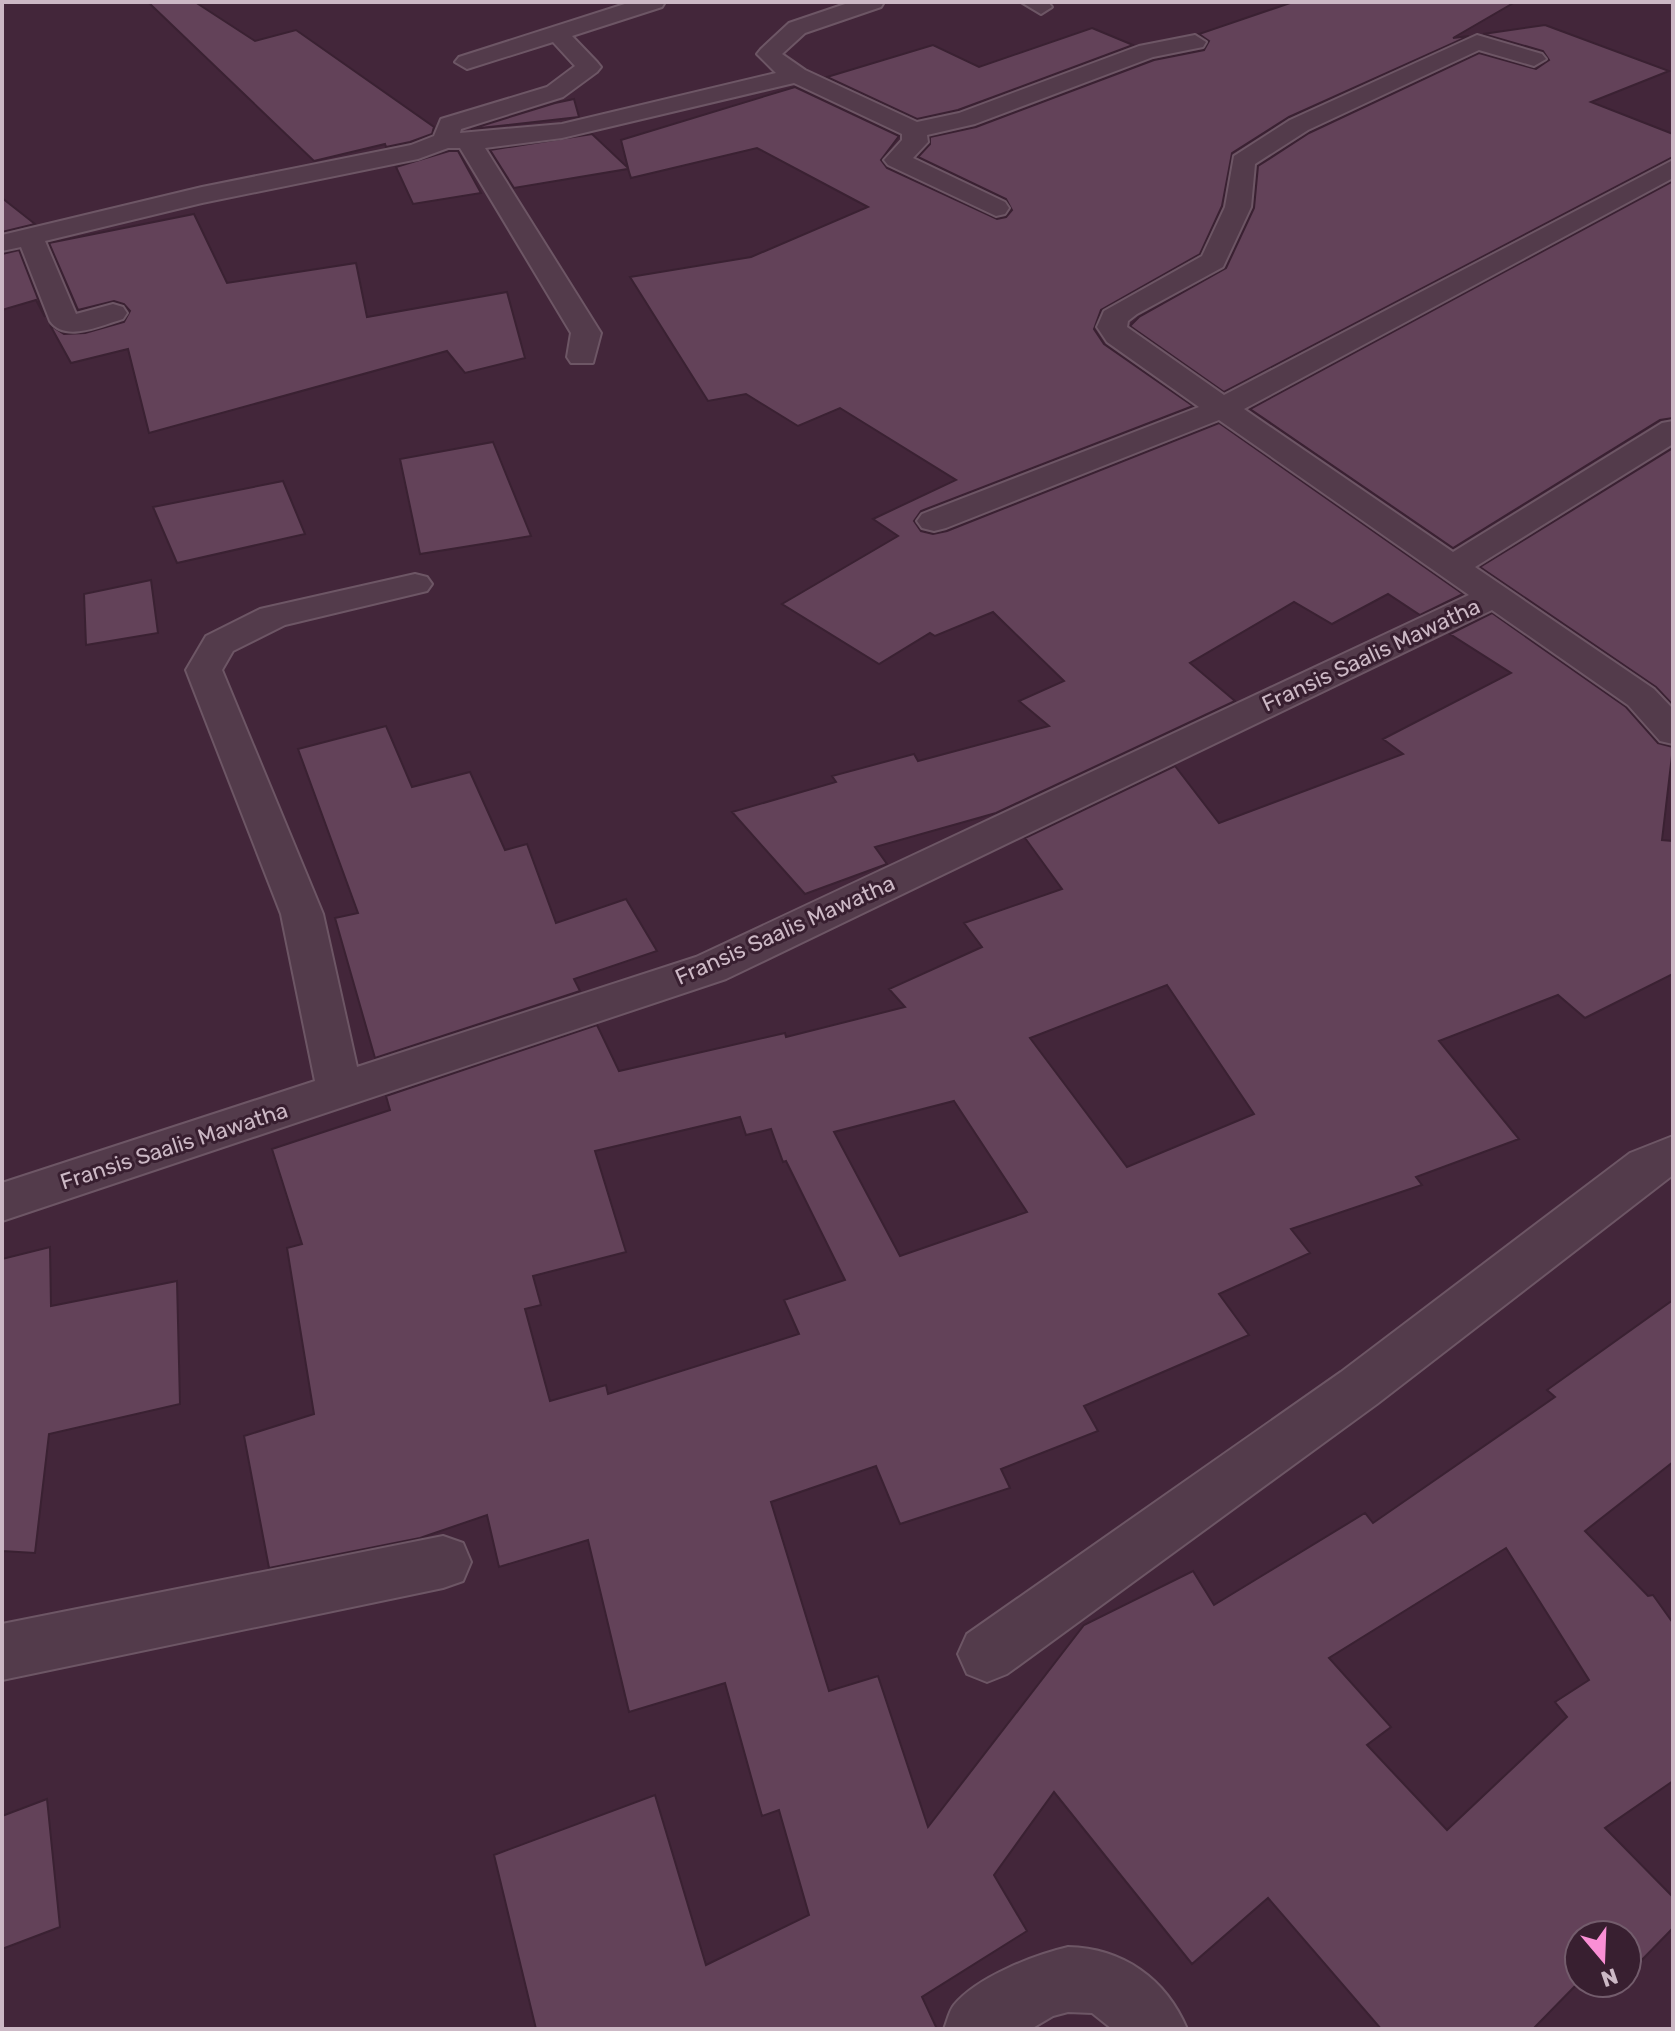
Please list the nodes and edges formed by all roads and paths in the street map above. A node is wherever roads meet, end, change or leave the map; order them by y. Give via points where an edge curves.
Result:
1 (654, 2) edge
2 (873, 2) edge
3 (1510, 26) dead end
4 (557, 33) junction
5 (1195, 42) dead end
6 (1477, 42) junction
7 (1534, 59) dead end
8 (467, 62) dead end
9 (797, 75) junction
10 (914, 130) junction
11 (457, 141) junction
12 (1673, 168) edge
13 (996, 208) dead end
14 (30, 236) junction
15 (2, 243) edge
16 (113, 313) dead end
17 (582, 357) dead end
18 (1223, 408) junction
19 (1673, 430) edge
20 (934, 521) dead end
21 (1450, 568) junction
22 (415, 584) dead end
23 (1492, 597) junction
24 (1673, 732) edge
25 (340, 1091) junction
26 (1673, 1155) edge
27 (2, 1202) edge
28 (443, 1562) dead end
29 (2, 1652) edge
30 (987, 1654) dead end
31 (977, 2029) edge
32 (1154, 2029) edge

1 - 4 street
2 - 9 street via 797,28 769,54
3 - 6 street
4 - 8 street
4 - 11 street via 589,67 555,92 450,124
5 - 10 street via 1147,51 966,119
6 - 7 street
6 - 18 street via 1299,125 1243,161 1238,207 1213,261 1114,317 1117,336
9 - 10 street
9 - 11 street via 562,131
10 - 13 street via 915,142 897,160
11 - 14 street
11 - 17 street via 586,333
12 - 18 street
14 - 15 street
14 - 16 street via 64,321 73,324
18 - 20 street
18 - 21 street
19 - 21 street
21 - 23 street
22 - 25 street via 273,617 219,644 204,670 302,914
23 - 24 street via 1641,697
23 - 25 street, Fransis Saalis Mawatha via 711,968
25 - 27 street, Fransis Saalis Mawatha
26 - 30 street via 1647,1166 1359,1388
28 - 29 street
31 - 32 street via 1007,2004 1057,1979 1106,1981

